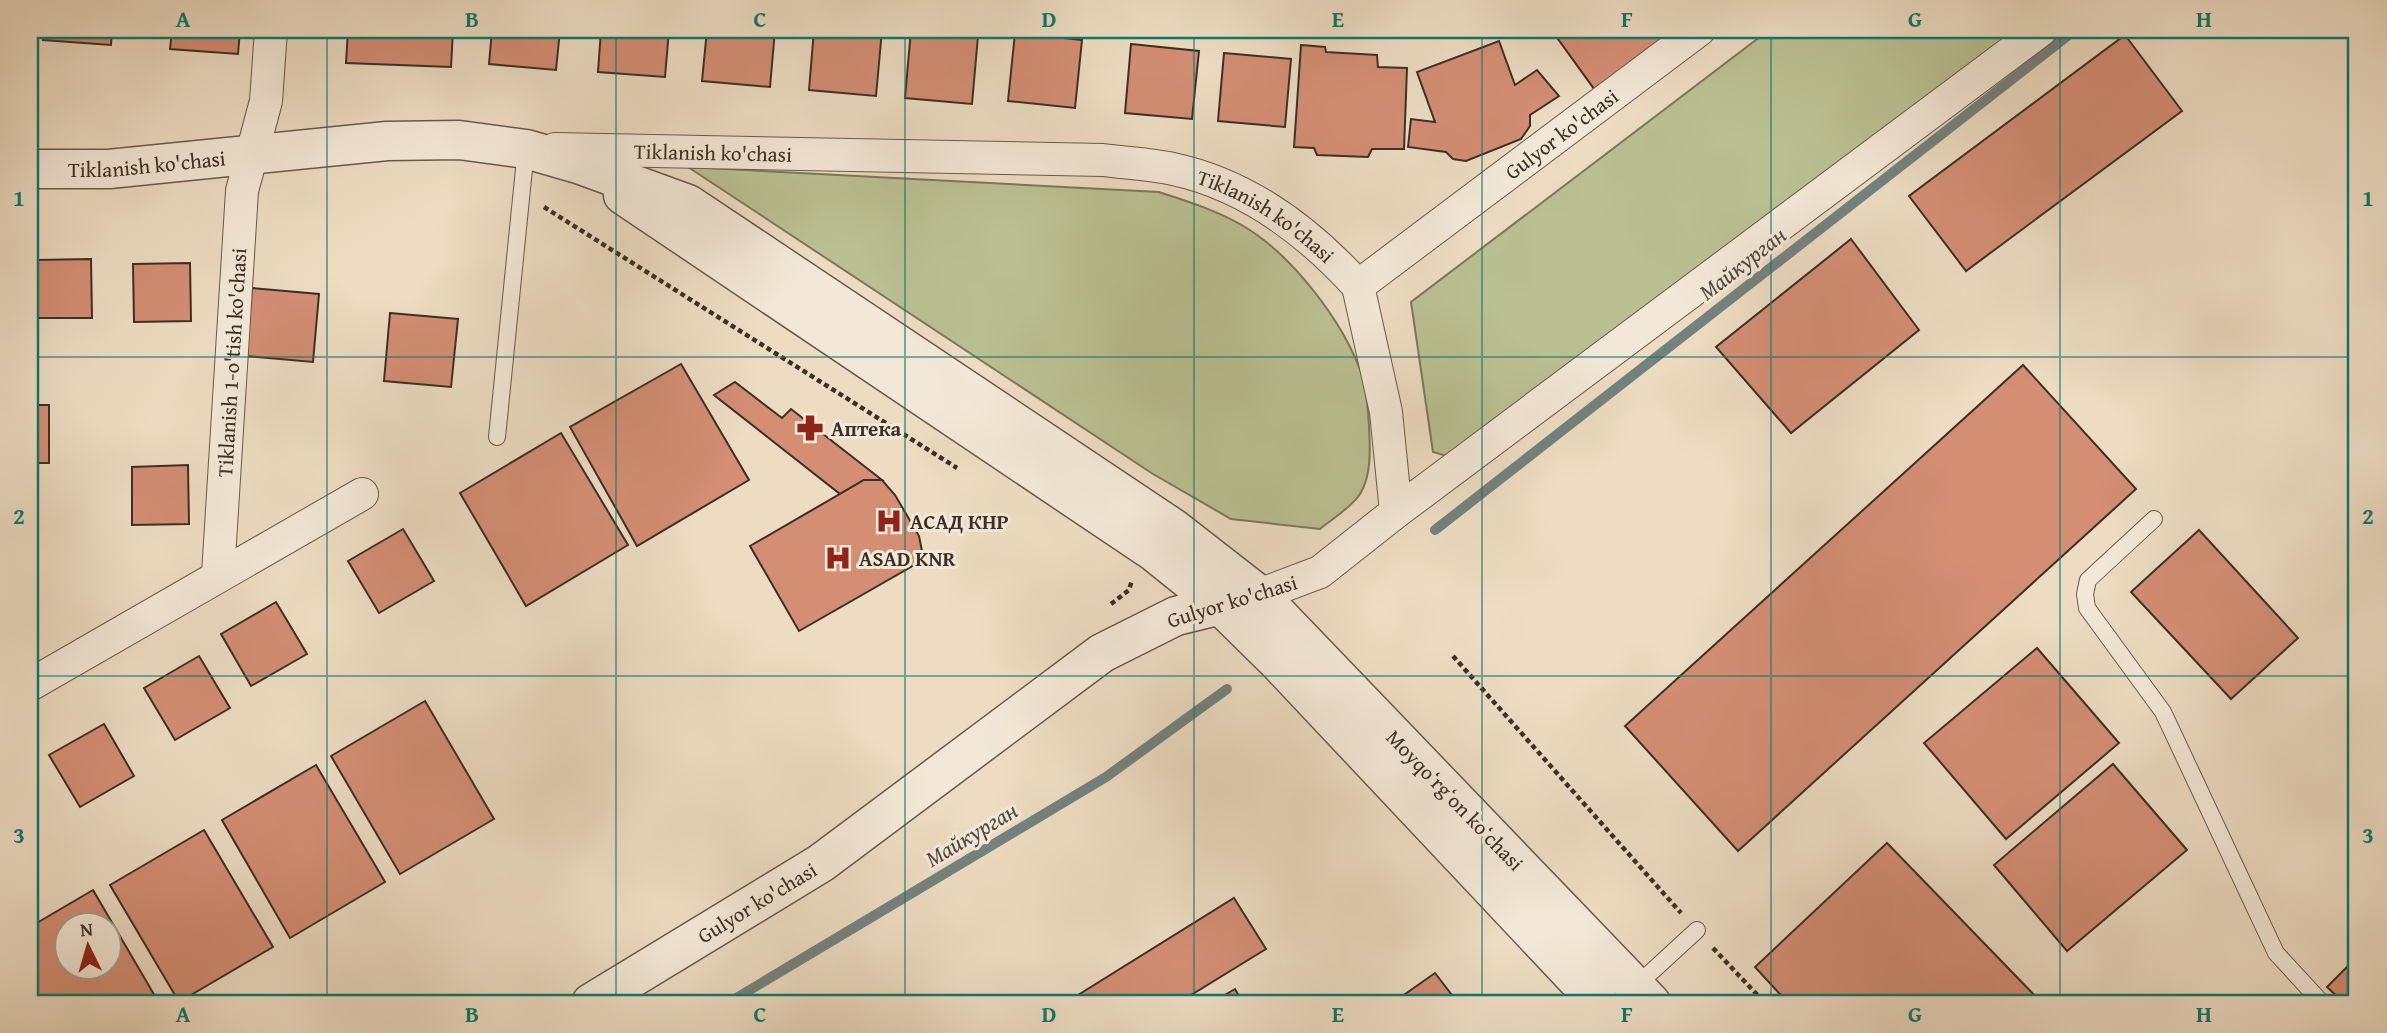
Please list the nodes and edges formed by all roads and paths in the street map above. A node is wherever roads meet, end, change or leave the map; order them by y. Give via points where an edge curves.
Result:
1 (271, 30) edge
2 (1699, 30) edge
3 (2041, 30) edge
4 (526, 149) junction
5 (253, 153) junction
6 (578, 164) junction
7 (30, 169) edge
8 (523, 193) junction
9 (1359, 286) junction
10 (497, 437) dead end
11 (968, 475) dead end
12 (362, 494) dead end
13 (1396, 512) junction
14 (2154, 519) dead end
15 (1121, 572) dead end
16 (218, 574) junction
17 (1259, 595) junction
18 (1110, 605) dead end
19 (1220, 605) junction
20 (1453, 656) dead end
21 (30, 685) edge
22 (1697, 930) junction
23 (1643, 995) edge
24 (592, 1003) edge
25 (1599, 1003) edge
26 (1765, 1003) edge
27 (2322, 1003) edge

1 - 5 street, Tiklanish 1-o'tish ko'chasi via 266,100
2 - 9 street, Gulyor ko'chasi
3 - 13 street, Gulyor ko'chasi
4 - 5 street, Tiklanish ko'chasi via 459,140 387,141
4 - 6 street
4 - 8 lane
4 - 9 street, Tiklanish ko'chasi via 1103,160 1173,169 1273,211 1304,232
5 - 7 street, Tiklanish ko'chasi via 108,169
5 - 16 street, Tiklanish 1-o'tish ko'chasi via 242,191
6 - 17 street, Moyqoʻrgʻon koʻchasi via 688,204 1173,528
6 - 19 street, Moyqoʻrgʻon koʻchasi via 1154,552
8 - 10 lane
8 - 11 path
9 - 13 street via 1386,412
12 - 16 street
13 - 17 street, Gulyor ko'chasi via 1320,572
14 - 27 lane via 2088,580 2087,608 2163,712 2276,953
15 - 18 path via 1132,579 1129,590
16 - 21 street
17 - 19 street, Gulyor ko'chasi
17 - 23 street, Moyqoʻrgʻon koʻchasi
19 - 24 street, Gulyor ko'chasi via 1175,616 1102,653 821,863
19 - 25 street, Moyqoʻrgʻon koʻchasi
20 - 22 path
22 - 23 lane
22 - 26 path

